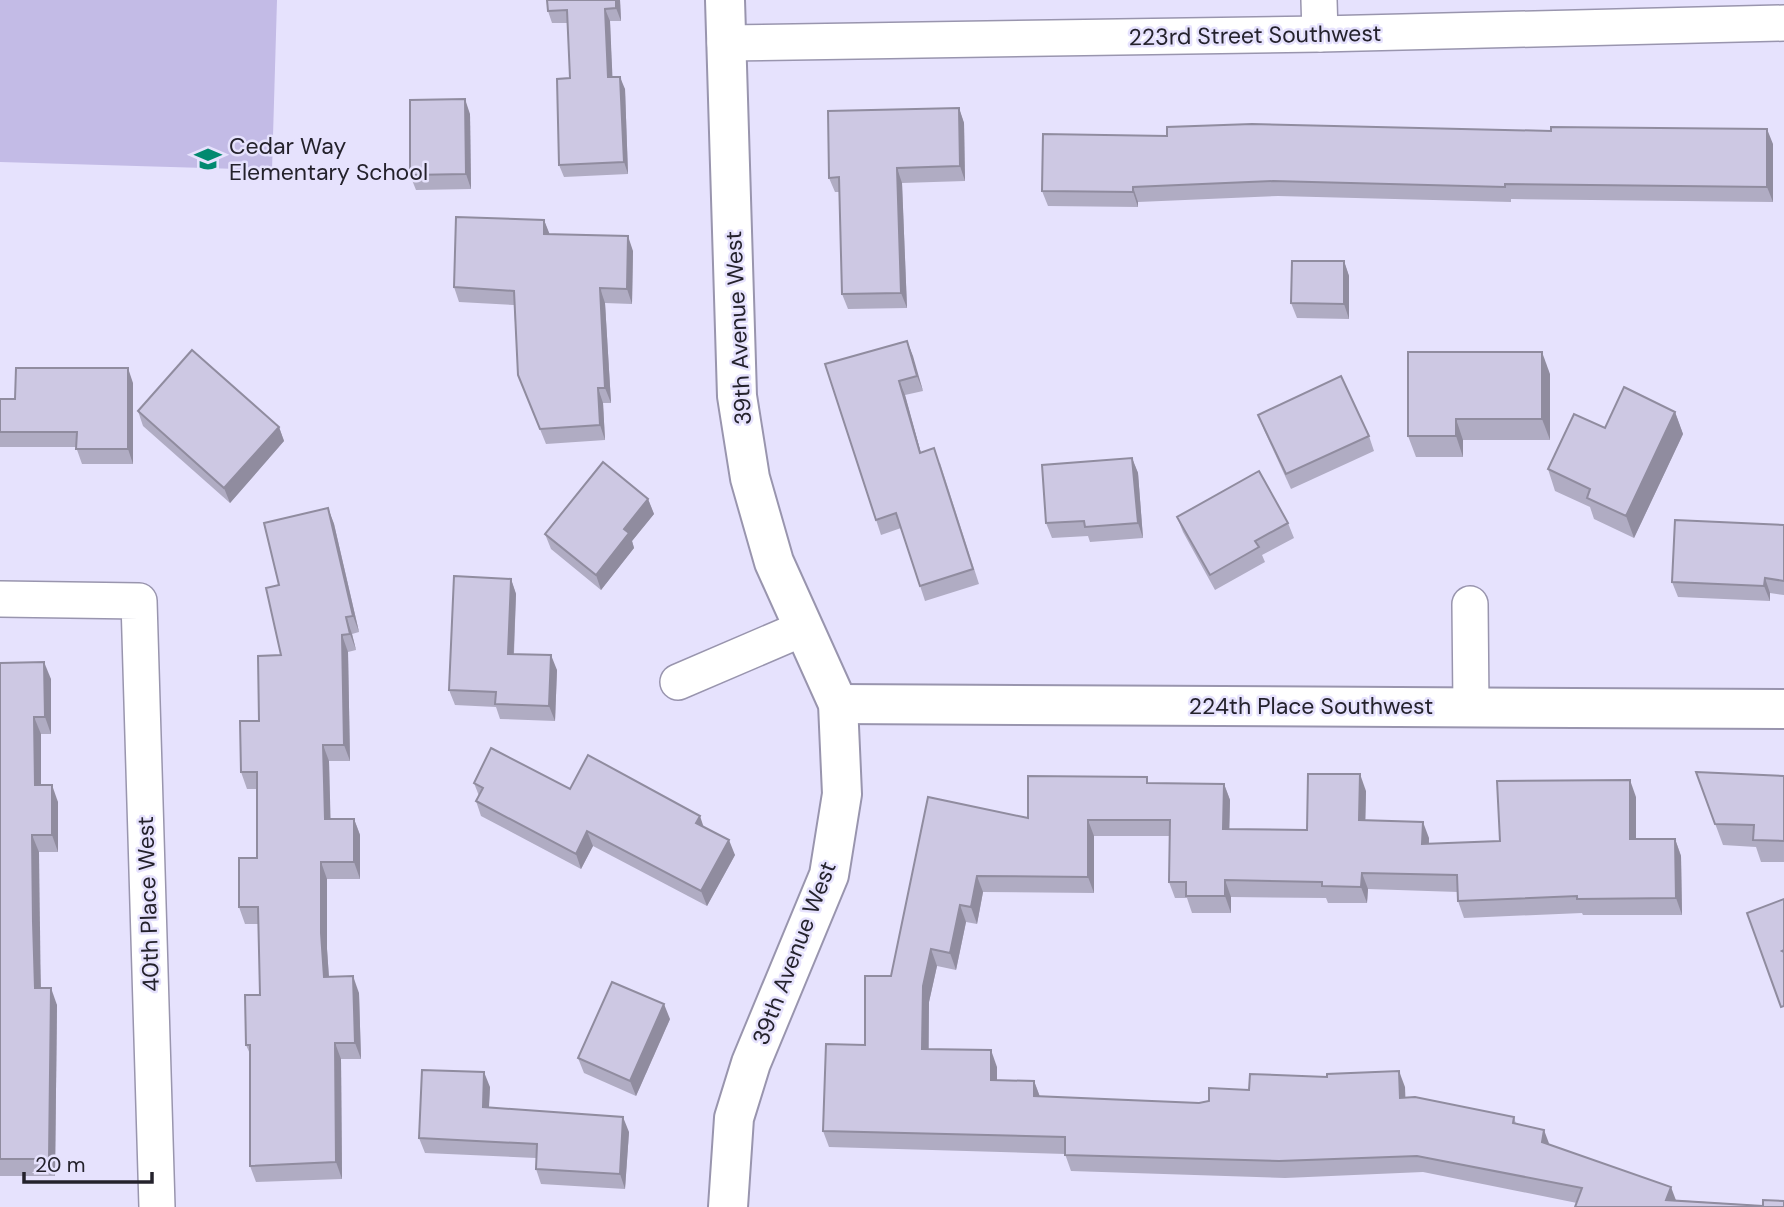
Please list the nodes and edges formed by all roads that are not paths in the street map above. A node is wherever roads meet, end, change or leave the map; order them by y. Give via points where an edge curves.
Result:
1 (725, 0) edge
2 (1320, 17) edge
3 (1784, 23) edge
4 (726, 43) junction
5 (0, 599) edge
6 (1470, 604) dead end
7 (804, 628) junction
8 (678, 682) dead end
9 (838, 704) junction
10 (1471, 708) junction
11 (1784, 709) edge
12 (157, 1207) edge
13 (728, 1207) edge

1 - 4 street, 39th Avenue West
2 - 3 street, 223rd Street Southwest
2 - 4 street, 223rd Street Southwest
4 - 7 street, 39th Avenue West via 737,396 750,478 770,550
5 - 12 street, 40th Place West via 139,601
6 - 10 street
7 - 8 street
7 - 9 street, 39th Avenue West
9 - 10 street, 224th Place Southwest
9 - 13 street, 39th Avenue West via 842,794 829,875 751,1063 734,1118
10 - 11 street, 224th Place Southwest

